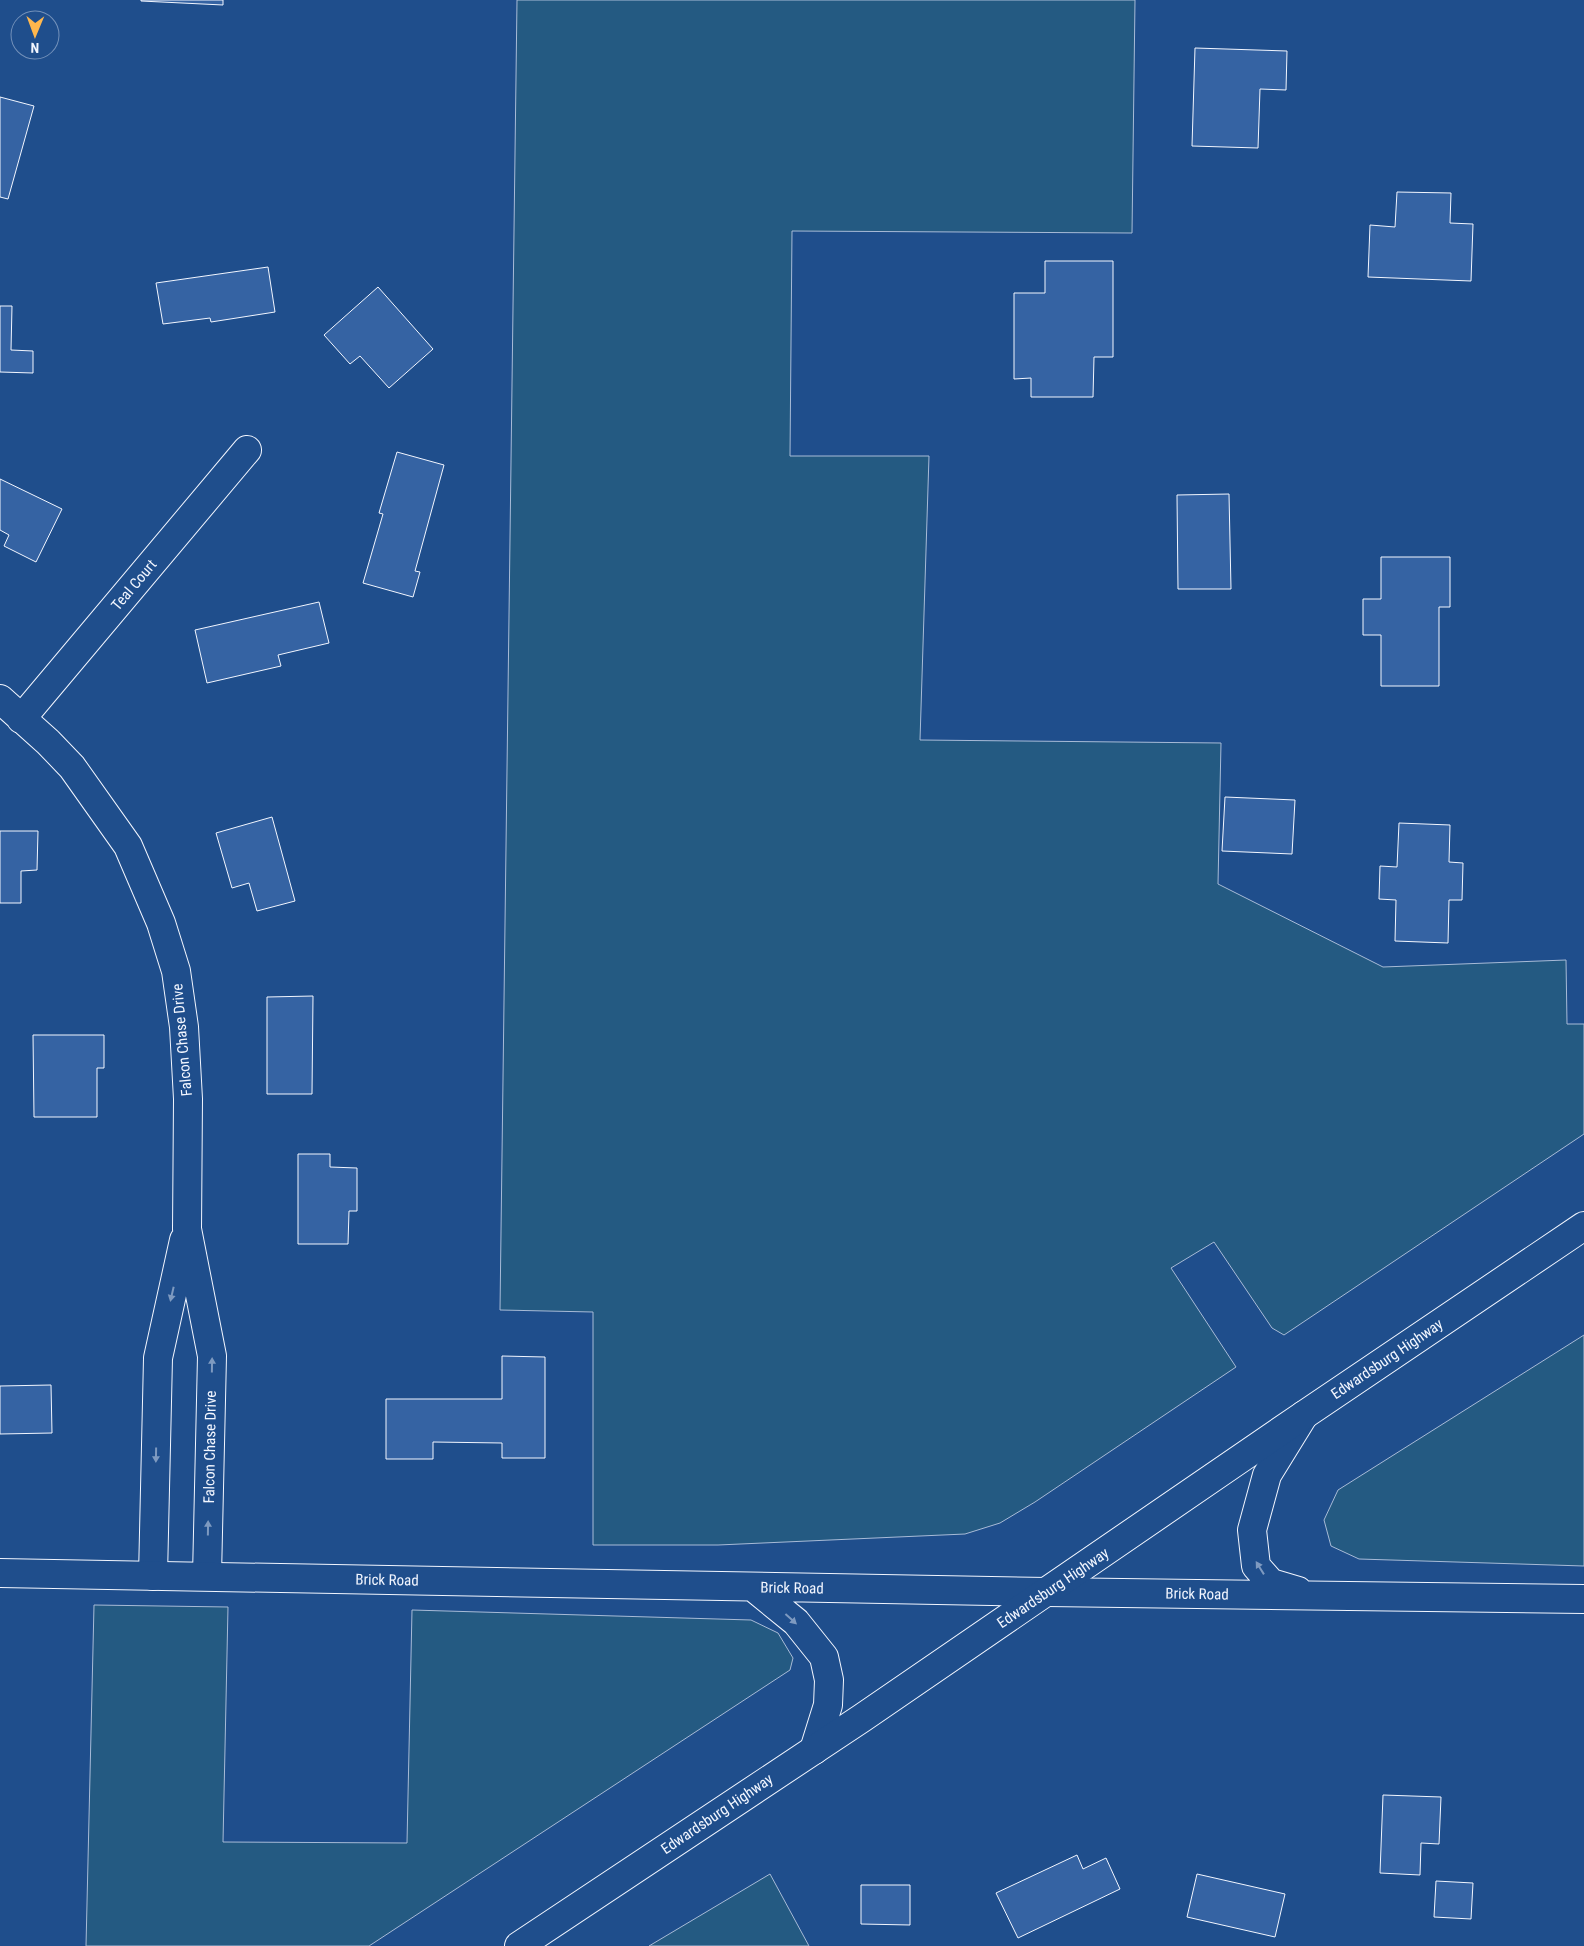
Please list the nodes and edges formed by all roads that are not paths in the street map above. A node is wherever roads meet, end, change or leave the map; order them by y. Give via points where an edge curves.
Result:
1 (247, 450) dead end
2 (0, 699) edge
3 (21, 719) junction
4 (1584, 1226) edge
5 (187, 1229) junction
6 (1304, 1415) junction
7 (0, 1574) edge
8 (153, 1576) junction
9 (207, 1576) junction
10 (754, 1587) junction
11 (1047, 1592) junction
12 (1317, 1596) junction
13 (1584, 1599) edge
14 (814, 1750) junction
15 (519, 1946) edge

1 - 3 street, Teal Court
2 - 3 street, Falcon Chase Drive
3 - 5 street, Falcon Chase Drive via 72,767 128,846 161,923 176,971 184,1027 188,1100
4 - 6 street, Edwardsburg Highway
5 -> 8 street, Falcon Chase Drive via 158,1358
9 -> 5 street, Falcon Chase Drive via 212,1356
6 - 11 street, Edwardsburg Highway
12 -> 6 street via 1272,1583 1256,1566 1252,1530 1267,1475
7 - 8 street, Brick Road
8 - 9 street, Brick Road
9 - 10 street, Brick Road
10 - 11 street, Brick Road
10 -> 14 street via 796,1622 824,1657 830,1680 828,1705
11 - 12 street, Brick Road
11 - 14 street, Edwardsburg Highway
12 - 13 street, Brick Road
14 - 15 street, Edwardsburg Highway

